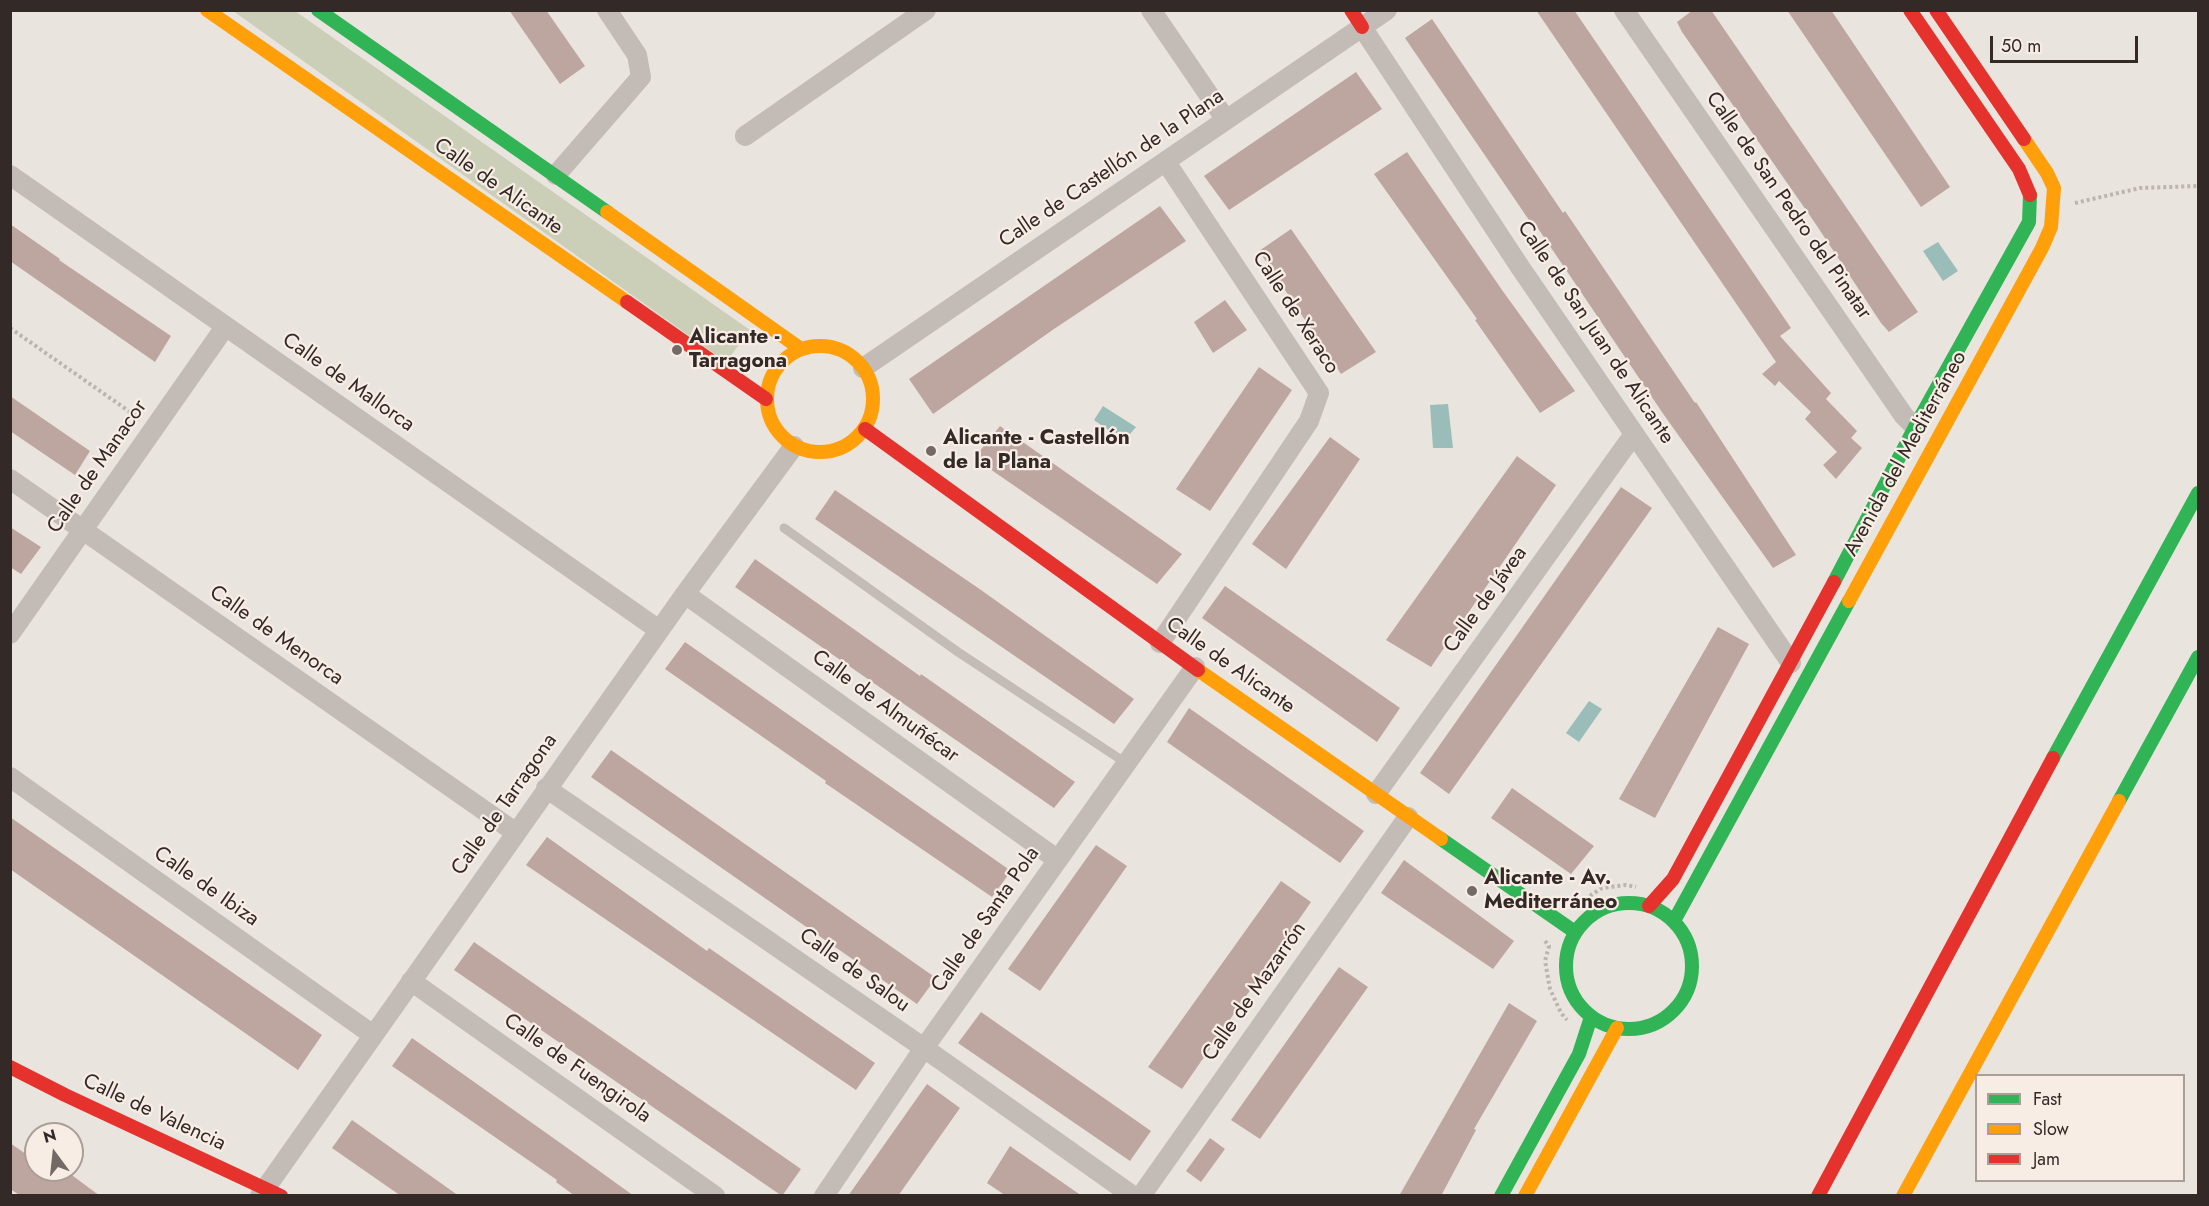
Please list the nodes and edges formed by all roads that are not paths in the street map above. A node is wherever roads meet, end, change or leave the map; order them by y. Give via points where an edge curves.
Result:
1 (207, 10) edge
2 (318, 10) edge
3 (607, 10) edge
4 (926, 10) edge
5 (1151, 10) edge
6 (1351, 10) edge
7 (1387, 10) edge
8 (1624, 10) edge
9 (1910, 10) edge
10 (1936, 10) edge
11 (1362, 27) junction
12 (1226, 120) junction
13 (745, 136) dead end
14 (1166, 162) junction
15 (10, 175) edge
16 (556, 175) junction
17 (225, 327) junction
18 (801, 349) junction
19 (863, 368) junction
20 (766, 399) junction
21 (1915, 428) junction
22 (865, 429) junction
23 (1634, 434) junction
24 (794, 446) junction
25 (10, 479) edge
26 (2199, 493) edge
27 (784, 528) dead end
28 (83, 530) junction
29 (685, 594) junction
30 (659, 630) junction
31 (10, 634) edge
32 (1160, 643) junction
33 (2199, 657) edge
34 (1791, 663) junction
35 (1196, 667) junction
36 (1126, 763) junction
37 (10, 777) edge
38 (546, 788) junction
39 (1376, 794) junction
40 (1408, 817) junction
41 (515, 832) junction
42 (1058, 860) junction
43 (1649, 906) junction
44 (1674, 921) junction
45 (1575, 932) junction
46 (411, 981) junction
47 (1591, 1017) junction
48 (1617, 1029) junction
49 (373, 1035) junction
50 (924, 1048) junction
51 (10, 1067) edge
52 (269, 1193) edge
53 (716, 1196) edge
54 (824, 1196) edge
55 (1133, 1196) edge
56 (1141, 1196) edge
57 (1502, 1196) edge
58 (1525, 1196) edge
59 (1818, 1196) edge
60 (1903, 1196) edge

1 - 20 main road, Calle de Alicante
2 - 16 main road, Calle de Alicante
3 - 16 street via 637,55 641,77
4 - 13 street
5 - 12 street
6 - 11 main road
7 - 11 street, Calle de Castellón de la Plana
8 - 21 street, Calle de San Pedro del Pinatar
9 - 21 main road, Avenida del Mediterráneo via 2019,170 2031,197 2029,222
10 - 44 main road, Avenida del Mediterráneo via 2047,173 2054,188 2051,227
11 - 12 street, Calle de Castellón de la Plana
11 - 23 street, Calle de San Juan de Alicante
12 - 14 street, Calle de Castellón de la Plana
14 - 19 street, Calle de Castellón de la Plana
14 - 32 street, Calle de Xeraco via 1319,393 1310,421
15 - 17 street, Calle de Mallorca
16 - 18 main road, Calle de Alicante
17 - 28 street, Calle de Manacor
17 - 30 street, Calle de Mallorca
18 - 19 main road via 822,346 842,350
18 - 20 main road via 776,369
19 - 22 main road via 874,398
20 - 24 main road via 774,426
21 - 34 main road, Avenida del Mediterráneo
22 - 24 main road via 854,441 832,451 809,452
22 - 32 main road, Calle de Alicante
23 - 34 street, Calle de San Juan de Alicante
23 - 39 street, Calle de Jávea
24 - 29 street, Calle de Tarragona
25 - 28 street, Calle de Menorca
26 - 59 main road
27 - 36 lane via 958,652
28 - 31 street, Calle de Manacor
28 - 41 street, Calle de Menorca
29 - 30 street, Calle de Tarragona
29 - 42 street, Calle de Almuñécar
30 - 38 street, Calle de Tarragona
32 - 35 main road, Calle de Alicante
33 - 60 main road
34 - 43 main road, Avenida del Mediterráneo via 1673,879
35 - 36 street, Calle de Santa Pola
35 - 39 main road, Calle de Alicante
36 - 42 street, Calle de Santa Pola
37 - 49 street, Calle de Ibiza
38 - 41 street, Calle de Tarragona
38 - 50 street, Calle de Salou
39 - 40 main road, Calle de Alicante
40 - 45 main road, Calle de Alicante
40 - 56 street, Calle de Mazarrón
41 - 46 street, Calle de Tarragona
42 - 50 street, Calle de Santa Pola
43 - 44 main road
43 - 45 main road via 1628,902 1607,906 1589,916
44 - 48 main road via 1686,938 1692,957 1692,977 1685,996 1673,1012 1656,1023 1637,1029
45 - 47 main road via 1566,954 1566,978 1575,1000
46 - 49 street, Calle de Tarragona
46 - 53 street, Calle de Fuengirola
47 - 48 main road
47 - 57 main road via 1579,1054
48 - 58 main road
49 - 52 street, Calle de Tarragona
50 - 54 street, Calle de Santa Pola
50 - 55 street, Calle de Salou
51 - 52 main road, Calle de Valencia

